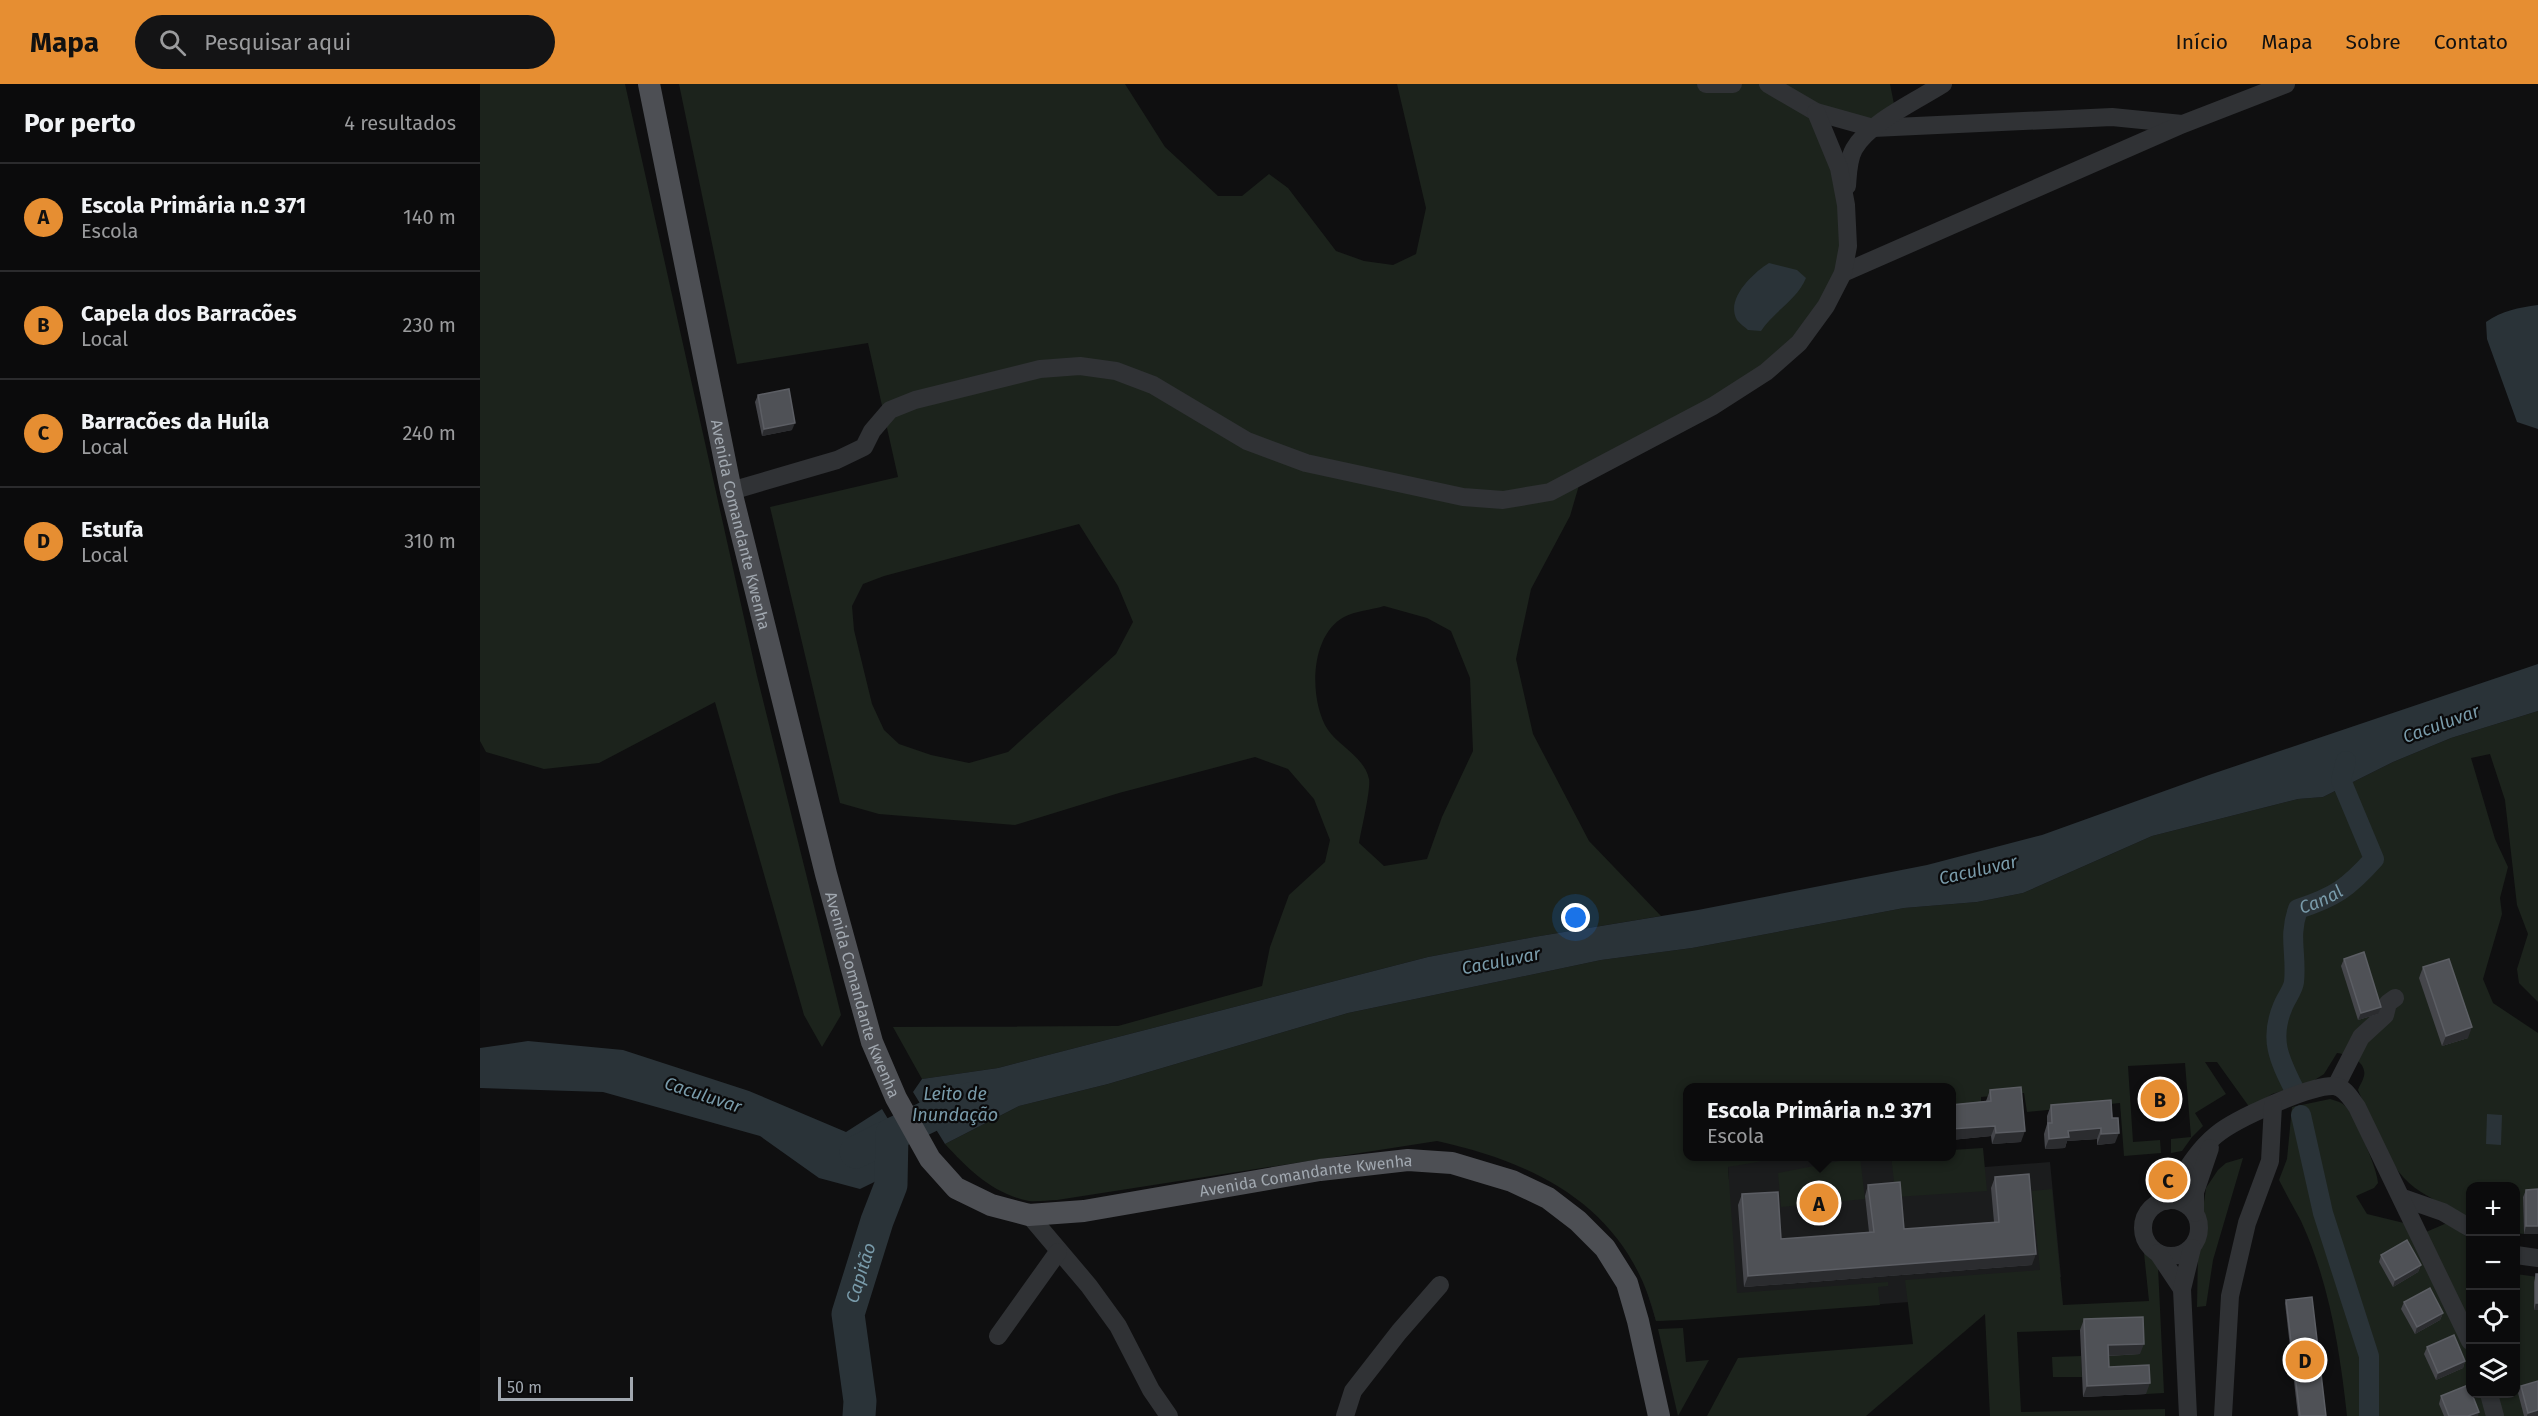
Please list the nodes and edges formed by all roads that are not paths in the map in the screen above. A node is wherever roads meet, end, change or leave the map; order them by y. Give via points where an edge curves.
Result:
1 (649, 84) edge
2 (1706, 84) edge
3 (1733, 84) edge
4 (1768, 84) edge
5 (1943, 84) edge
6 (2286, 84) edge
7 (1816, 112) junction
8 (2183, 124) junction
9 (1873, 128) junction
10 (1846, 206) junction
11 (1843, 273) junction
12 (731, 491) junction
13 (2395, 998) dead end
14 (2336, 1086) junction
15 (2273, 1105) junction
16 (2217, 1134) junction
17 (2403, 1198) junction
18 (2166, 1201) junction
19 (2195, 1213) junction
20 (1029, 1215) junction
21 (2466, 1226) edge
22 (2192, 1248) junction
23 (1058, 1252) junction
24 (2158, 1253) junction
25 (2520, 1256) edge
26 (2538, 1258) edge
27 (1440, 1285) dead end
28 (2182, 1289) junction
29 (2466, 1332) edge
30 (998, 1336) dead end
31 (2490, 1398) edge
32 (1169, 1416) edge
33 (1345, 1416) edge
34 (1659, 1416) edge
35 (2188, 1416) edge
36 (2223, 1416) edge
37 (2495, 1416) edge

1 - 12 main road, Avenida Comandante Kwenha
2 - 3 street
4 - 7 street
5 - 9 street
6 - 8 street
7 - 9 street
7 - 10 street via 1839,168
8 - 9 street via 2112,117
8 - 11 street
9 - 10 street via 1854,149 1848,169
10 - 11 street via 1848,246
11 - 12 street via 1826,306 1799,343 1766,372 1713,406 1550,492 1503,500 1462,497 1306,463 1247,441 1153,385 1116,371 1080,366 1040,369 915,400 890,410 864,447 837,460
12 - 20 main road, Avenida Comandante Kwenha via 872,1042 896,1098 930,1159 956,1188 991,1205
13 - 14 street via 2388,1003 2385,1015 2361,1037
14 - 15 street
14 - 17 street via 2346,1091 2357,1107
15 - 16 street
15 - 36 street via 2271,1161 2247,1223 2230,1296
16 - 18 street via 2196,1154
16 - 19 street via 2199,1176
17 - 21 street via 2443,1212
17 - 29 street
18 - 19 street via 2180,1202
18 - 24 street via 2154,1206 2144,1221 2145,1240
19 - 22 street via 2199,1231
20 - 23 street
20 - 34 main road, Avenida Comandante Kwenha via 1084,1211 1320,1170 1408,1160 1452,1163 1512,1181 1548,1198 1578,1221 1605,1248 1627,1283
22 - 24 street via 2176,1256
22 - 28 street
23 - 30 street
23 - 32 street via 1118,1326
24 - 28 street
25 - 26 street
27 - 33 street via 1353,1391
28 - 35 street
31 - 37 street

